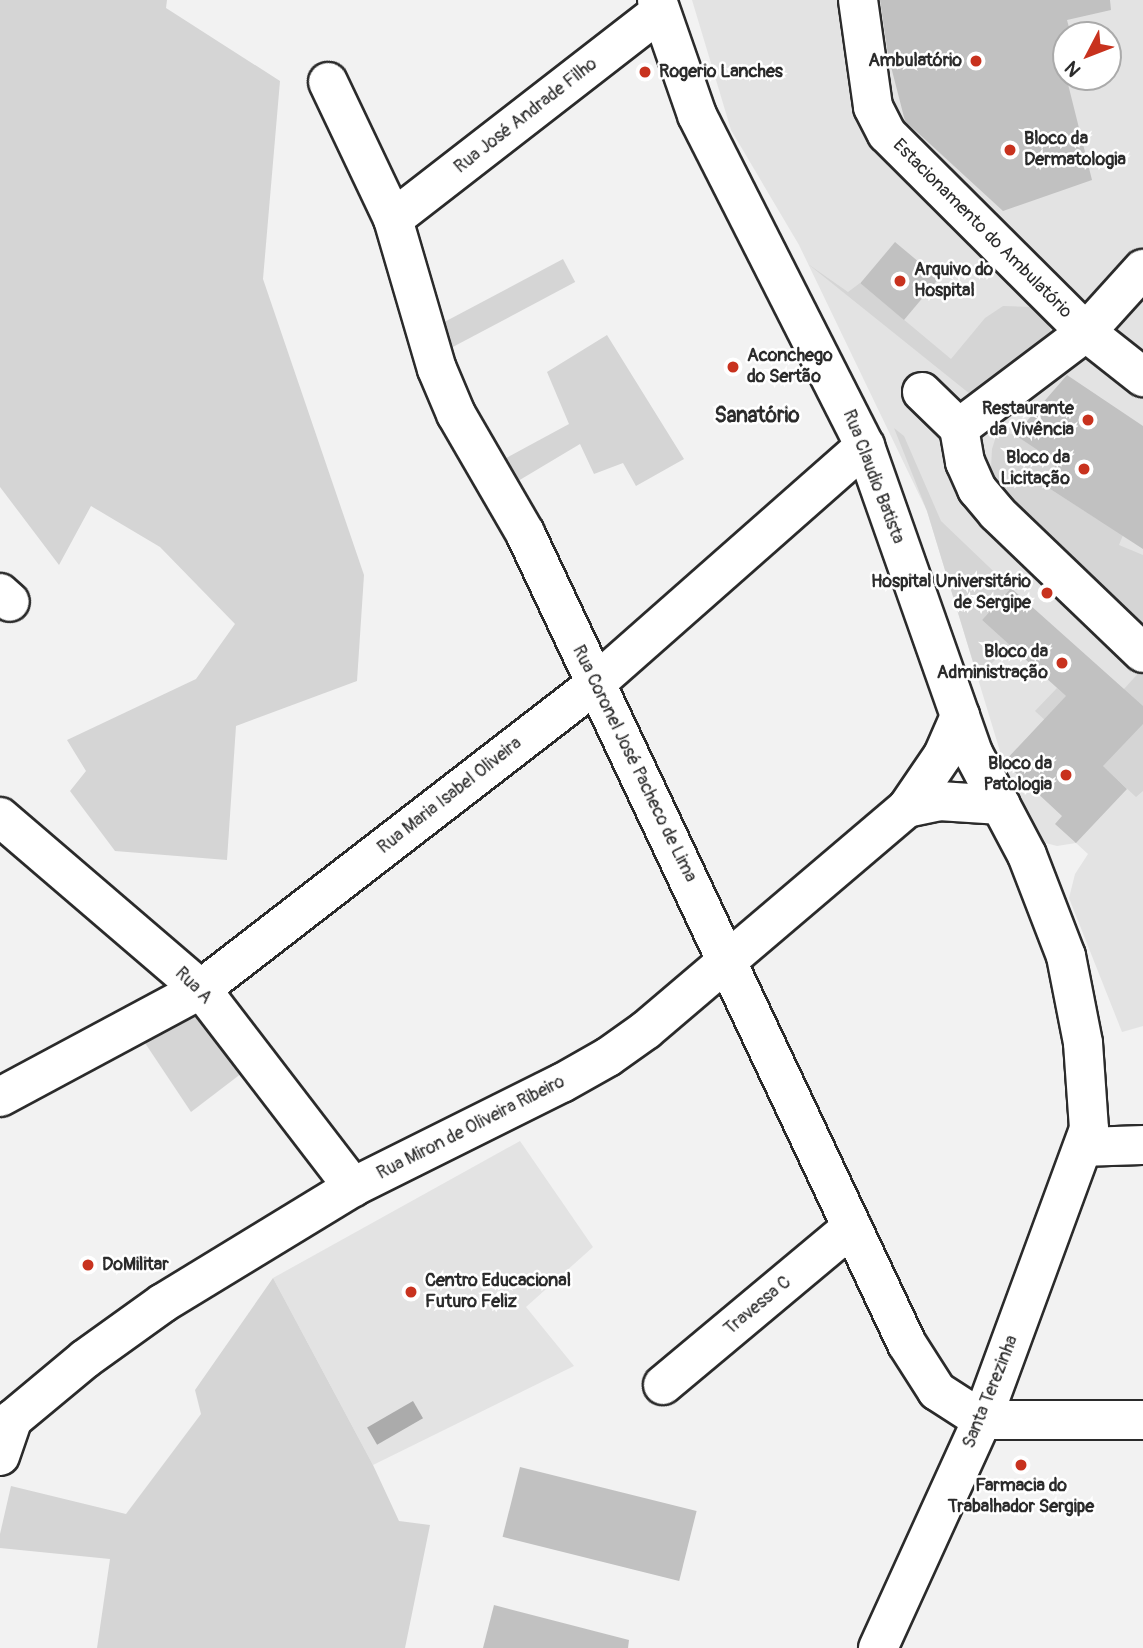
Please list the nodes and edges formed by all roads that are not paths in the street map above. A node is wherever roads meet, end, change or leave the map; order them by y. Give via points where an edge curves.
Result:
1 (858, 0) edge
2 (658, 6) edge
3 (328, 82) dead end
4 (393, 219) junction
5 (1143, 269) edge
6 (1086, 332) junction
7 (1143, 377) edge
8 (922, 392) dead end
9 (959, 428) junction
10 (865, 446) junction
11 (1143, 653) edge
12 (595, 684) junction
13 (960, 716) junction
14 (1001, 805) junction
15 (907, 808) junction
16 (0, 817) edge
17 (729, 962) junction
18 (201, 989) junction
19 (0, 1097) edge
20 (1143, 1126) edge
21 (1086, 1138) junction
22 (1143, 1145) edge
23 (353, 1187) junction
24 (852, 1227) junction
25 (663, 1385) dead end
26 (982, 1420) junction
27 (1143, 1420) edge
28 (0, 1456) edge
29 (878, 1648) edge

1 - 6 street, Estacionamento do Ambulatório via 873,107 887,134
2 - 4 street, Rua José Andrade Filho
2 - 10 street, Rua Claudio Batista via 697,115
3 - 4 street, Rua Coronel José Pacheco de Lima
4 - 12 street, Rua Coronel José Pacheco de Lima via 445,391 525,533
5 - 6 street
6 - 7 street, Estacionamento do Ambulatório
6 - 9 street
8 - 9 street
9 - 11 street via 976,489
10 - 12 street, Rua Maria Isabel Oliveira
10 - 13 street, Rua Claudio Batista
12 - 17 street, Rua Coronel José Pacheco de Lima
12 - 18 street, Rua Maria Isabel Oliveira
13 - 14 street, Rua Claudio Batista via 973,753
13 - 15 street, Rua Miron de Oliveira Ribeiro via 943,755
14 - 15 street, Rua Miron de Oliveira Ribeiro via 939,801
14 - 21 street, Rua Claudio Batista via 1027,855 1066,956 1083,1043
15 - 17 street, Rua Miron de Oliveira Ribeiro
16 - 18 street, Rua A
17 - 23 street, Rua Miron de Oliveira Ribeiro via 608,1057
17 - 24 street, Rua Coronel José Pacheco de Lima
18 - 19 street, Rua Maria Isabel Oliveira
18 - 23 street, Rua A
20 - 21 street
21 - 22 street
21 - 26 street, Santa Terezinha
23 - 28 street, Rua Miron de Oliveira Ribeiro via 163,1303 85,1359 13,1419
24 - 25 street, Travessa C
24 - 26 street, Rua Coronel José Pacheco de Lima via 926,1379 947,1401
26 - 27 street
26 - 29 street, Santa Terezinha

